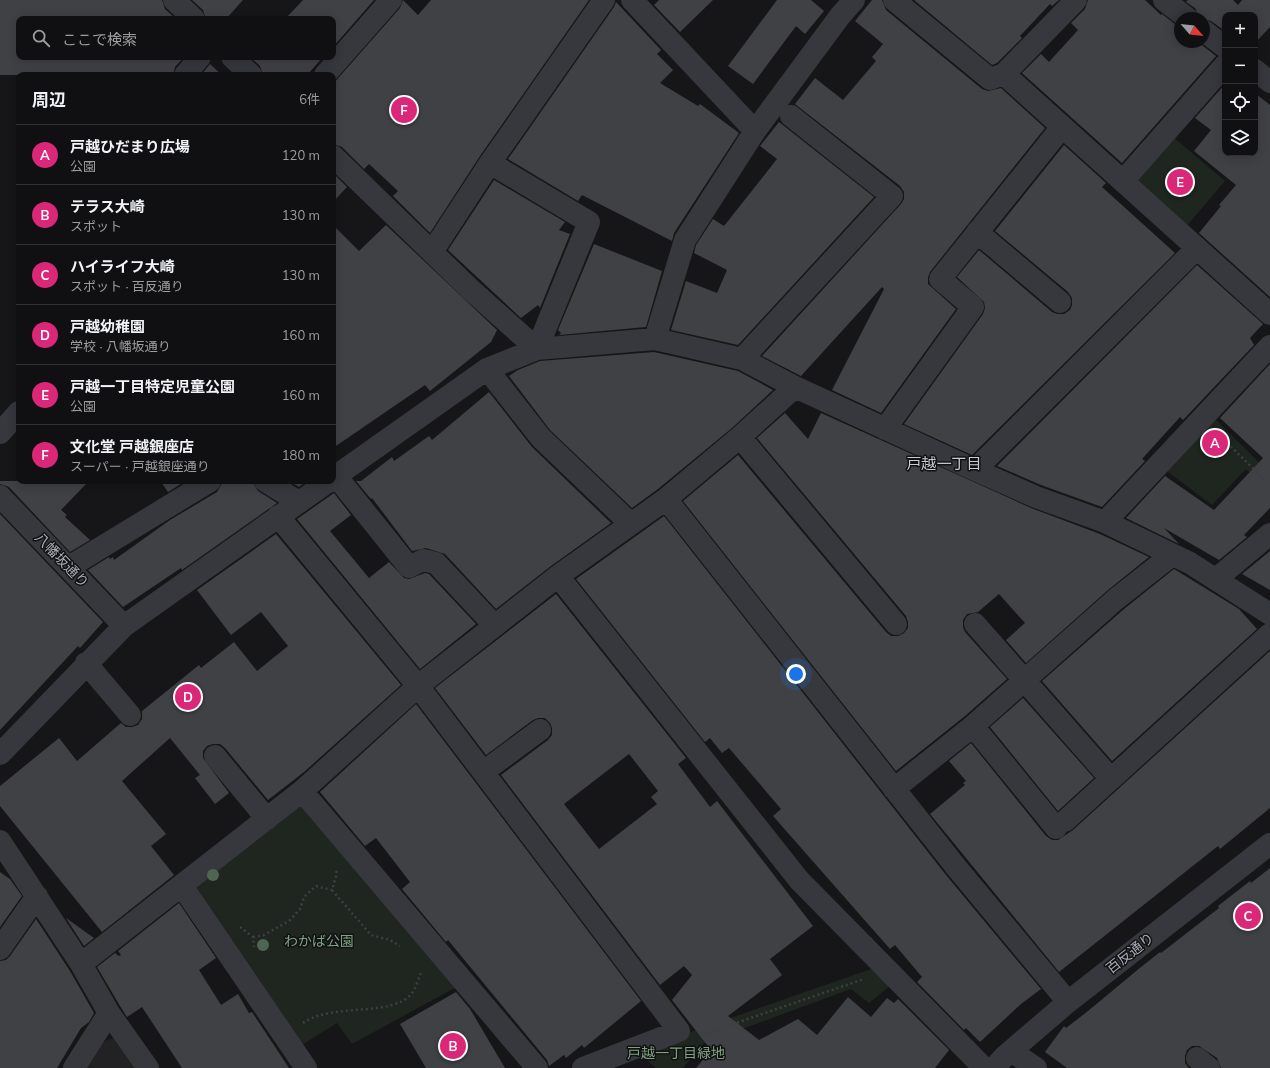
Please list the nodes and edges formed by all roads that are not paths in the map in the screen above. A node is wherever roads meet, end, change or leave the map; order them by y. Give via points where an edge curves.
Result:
1 (174, 0) edge
2 (391, 0) edge
3 (604, 0) edge
4 (632, 0) edge
5 (854, 0) edge
6 (894, 0) edge
7 (1076, 0) edge
8 (1164, 0) edge
9 (1179, 12) edge
10 (191, 16) edge
11 (1210, 36) edge
12 (1222, 45) edge
13 (198, 60) edge
14 (235, 60) edge
15 (1222, 68) edge
16 (188, 72) edge
17 (248, 72) edge
18 (328, 72) edge
19 (1258, 72) edge
20 (1004, 74) junction
21 (1270, 82) edge
22 (792, 116) dead end
23 (1062, 127) junction
24 (755, 131) junction
25 (336, 159) edge
26 (490, 163) junction
27 (1123, 181) junction
28 (977, 232) junction
29 (1197, 248) junction
30 (432, 252) junction
31 (1060, 302) dead end
32 (1270, 314) edge
33 (655, 339) junction
34 (1270, 347) edge
35 (537, 349) junction
36 (742, 359) junction
37 (487, 369) junction
38 (795, 387) junction
39 (16, 415) edge
40 (885, 429) junction
41 (0, 433) edge
42 (740, 437) junction
43 (975, 470) junction
44 (336, 476) edge
45 (336, 482) edge
46 (205, 484) edge
47 (270, 484) edge
48 (324, 484) edge
49 (0, 496) edge
50 (666, 499) junction
51 (299, 502) junction
52 (278, 516) junction
53 (1105, 522) junction
54 (631, 524) junction
55 (1270, 534) edge
56 (1172, 555) junction
57 (69, 567) junction
58 (558, 576) junction
59 (1216, 579) junction
60 (1270, 614) edge
61 (896, 624) dead end
62 (975, 624) dead end
63 (124, 626) junction
64 (495, 626) junction
65 (1270, 634) edge
66 (86, 663) junction
67 (1025, 680) junction
68 (418, 686) junction
69 (130, 715) dead end
70 (973, 726) junction
71 (540, 730) dead end
72 (0, 754) edge
73 (215, 756) dead end
74 (483, 772) junction
75 (1111, 779) junction
76 (894, 789) junction
77 (302, 791) junction
78 (267, 819) junction
79 (0, 841) edge
80 (1270, 844) edge
81 (182, 886) junction
82 (37, 896) junction
83 (0, 949) edge
84 (81, 964) junction
85 (1068, 1002) junction
86 (109, 1013) junction
87 (1011, 1051) junction
88 (74, 1068) edge
89 (148, 1068) edge
90 (306, 1068) edge
91 (537, 1068) edge
92 (583, 1068) edge
93 (984, 1068) edge
94 (994, 1068) edge
95 (1036, 1068) edge

1 - 10 street
2 - 18 street
3 - 26 street
4 - 24 street
5 - 24 street
6 - 20 street via 990,79
7 - 20 street
8 - 9 street
11 - 12 street
13 - 16 street
14 - 17 street
15 - 27 street
19 - 21 street
20 - 23 street
22 - 36 street via 892,196
23 - 27 street
23 - 28 street
24 - 33 street via 685,240
25 - 30 street
26 - 30 street
26 - 35 street via 589,222
27 - 29 street
28 - 31 street
28 - 40 street via 940,279 973,306
29 - 32 street
29 - 43 street
30 - 35 street
33 - 35 street
33 - 36 street
34 - 53 street
35 - 37 street
36 - 38 street
37 - 44 street
37 - 54 street via 540,438
38 - 40 street
38 - 42 street
39 - 41 street
40 - 43 street
42 - 50 street
42 - 61 street
43 - 53 street via 1036,497
45 - 64 street via 409,567 424,560 436,563
46 - 57 street
47 - 51 street
48 - 51 street
49 - 57 street, 八幡坂通り
50 - 54 street
50 - 76 street
51 - 52 street
52 - 63 street
52 - 68 street
53 - 56 street
54 - 58 street
55 - 59 street
56 - 59 street
56 - 67 street via 1116,599
57 - 63 street, 八幡坂通り
58 - 64 street
58 - 93 street via 799,880
59 - 60 street
62 - 67 street
63 - 66 street
64 - 68 street
65 - 75 street
66 - 69 street
66 - 72 street
67 - 70 street
67 - 75 street
68 - 74 street
68 - 77 street
70 - 75 street via 1061,824
70 - 76 street
71 - 74 street
73 - 78 street
74 - 92 street via 679,1031
76 - 85 street
77 - 78 street
77 - 91 street
78 - 81 street
79 - 82 street
80 - 85 street, 百反通り
81 - 84 street
81 - 90 street
82 - 83 street
82 - 84 street
84 - 86 street
85 - 87 street, 百反通り
86 - 88 street
86 - 89 street
87 - 94 street, 百反通り
87 - 95 street

